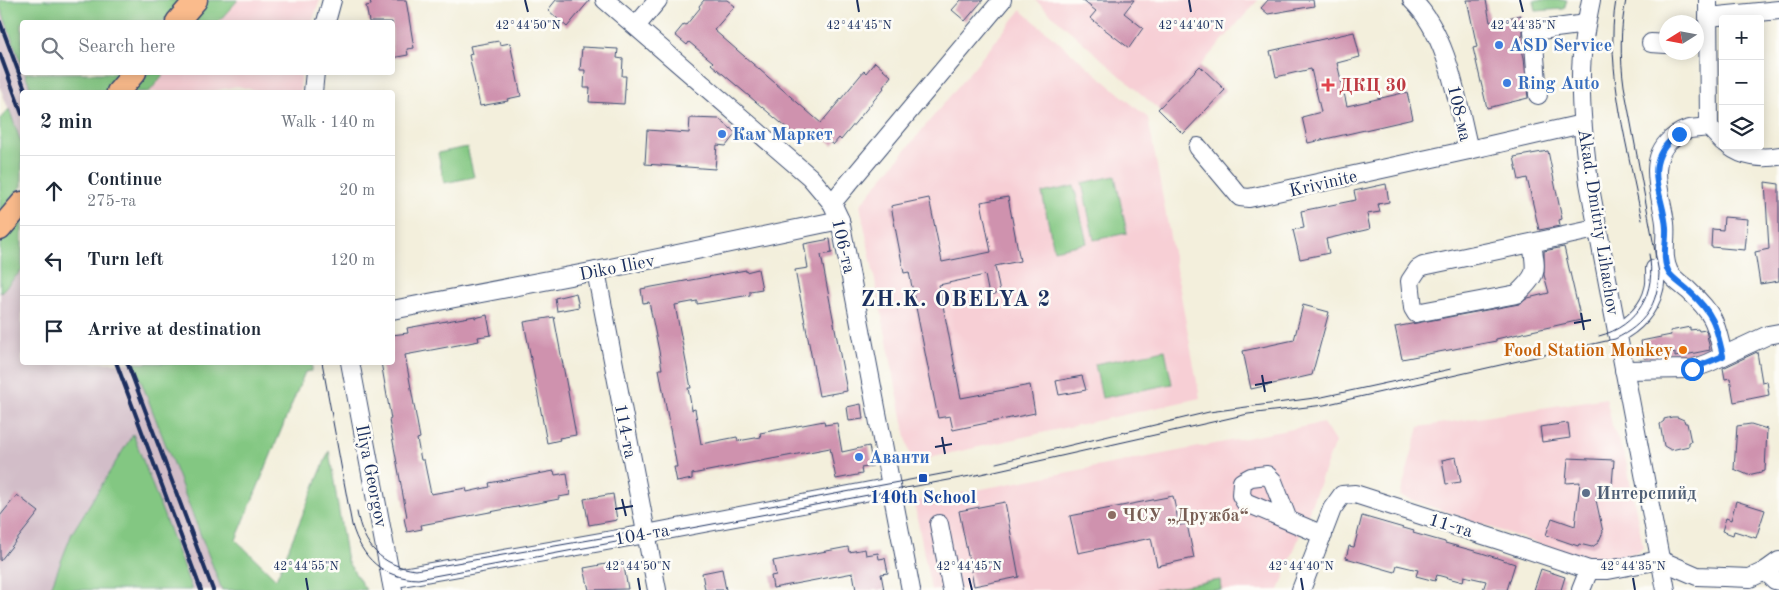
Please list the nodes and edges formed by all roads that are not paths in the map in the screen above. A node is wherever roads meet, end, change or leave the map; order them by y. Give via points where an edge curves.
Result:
1 (196, 0) edge
2 (332, 0) edge
3 (605, 0) edge
4 (658, 0) edge
5 (1002, 0) edge
6 (1412, 0) edge
7 (1590, 0) edge
8 (1708, 9) edge
9 (1779, 10) edge
10 (179, 20) edge
11 (327, 20) edge
12 (1586, 24) junction
13 (636, 26) junction
14 (1704, 33) edge
15 (1703, 60) edge
16 (132, 75) edge
17 (315, 75) edge
18 (120, 90) edge
19 (313, 90) edge
20 (1538, 95) dead end
21 (1582, 124) junction
22 (1709, 127) junction
23 (1719, 138) edge
24 (1198, 148) dead end
25 (1469, 150) junction
26 (1737, 150) edge
27 (1779, 156) edge
28 (832, 203) junction
29 (840, 220) junction
30 (1596, 229) junction
31 (1532, 243) junction
32 (1666, 265) junction
33 (596, 271) junction
34 (395, 309) edge
35 (1779, 333) edge
36 (1617, 334) junction
37 (1723, 356) junction
38 (351, 365) edge
39 (1624, 370) junction
40 (891, 487) junction
41 (1288, 520) dead end
42 (939, 524) dead end
43 (646, 534) junction
44 (1322, 535) junction
45 (1660, 560) junction
46 (1588, 570) junction
47 (1774, 571) edge
48 (392, 584) edge
49 (657, 590) edge
50 (911, 590) edge
51 (952, 590) edge
52 (1301, 590) edge
53 (1581, 590) edge
54 (1666, 590) edge

1 - 10 main road
2 - 11 street
3 - 13 street, 106-та
4 - 13 street
5 - 28 street
6 - 25 street, 108-ма via 1436,34 1448,64
7 - 12 street, Akad. Dmitriy Lihachov
8 - 9 street
8 - 14 street
12 - 20 street via 1533,30
12 - 21 street, Akad. Dmitriy Lihachov via 1581,77
13 - 28 street, 106-та via 810,178
15 - 22 street
16 - 18 main road
17 - 19 street
21 - 25 street, 108-ма
21 - 30 street, Akad. Dmitriy Lihachov
22 - 23 street
22 - 32 street via 1689,129 1679,134 1666,144 1660,154 1657,166 1666,228
24 - 25 street, Krivinite via 1240,197 1249,198
26 - 27 street via 1763,158
28 - 29 street, 106-та
29 - 33 street, Diko Iliev
29 - 40 street, 106-та
30 - 31 street
30 - 36 street, Akad. Dmitriy Lihachov
31 - 31 street via 1418,269 1410,281 1413,308 1416,313 1517,294 1536,271
32 - 36 street via 1655,269 1654,289 1648,306 1628,328
32 - 37 street via 1670,275 1705,306 1717,327
33 - 34 street, Diko Iliev
33 - 43 street, 114-та
35 - 37 street
36 - 39 street, Akad. Dmitriy Lihachov
37 - 39 street via 1692,369
38 - 48 street, Iliya Georgov
39 - 45 street, Akad. Dmitriy Lihachov
40 - 43 street, 104-та
40 - 50 street, 106-та
41 - 44 street
42 - 51 street
43 - 48 street, 104-та
43 - 49 street, 114-та
44 - 46 street, 11-та via 1342,495 1355,494
44 - 52 street, 11-та
45 - 46 street, 11-та via 1608,570
45 - 47 street via 1697,576 1750,578
45 - 54 street, Akad. Dmitriy Lihachov
46 - 53 street

